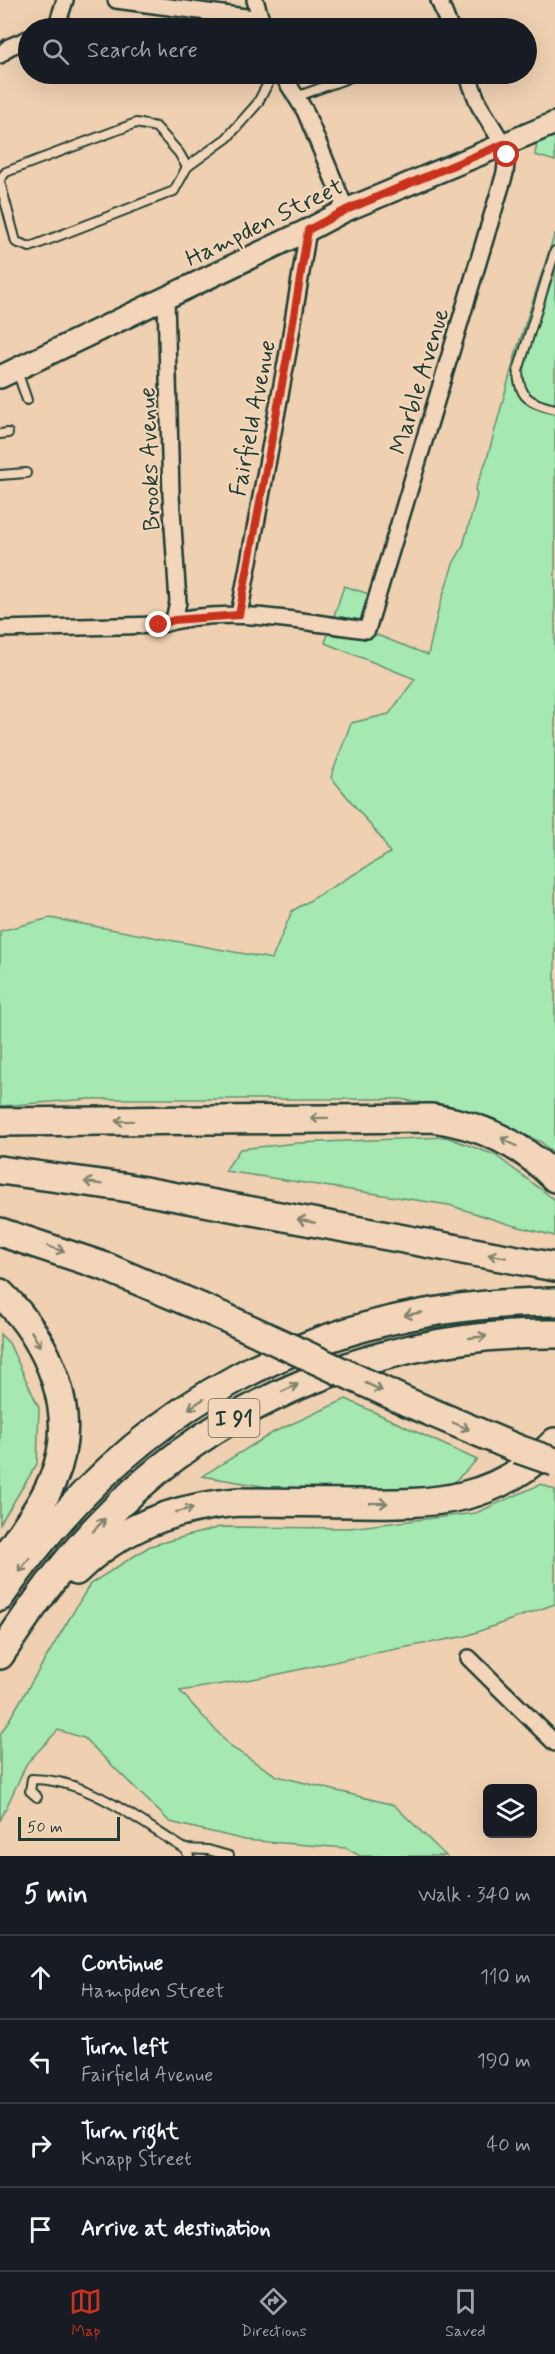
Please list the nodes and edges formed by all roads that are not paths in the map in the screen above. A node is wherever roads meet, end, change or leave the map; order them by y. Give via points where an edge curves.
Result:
1 (64, 0) edge
2 (116, 0) edge
3 (255, 0) edge
4 (439, 0) edge
5 (59, 18) edge
6 (226, 18) edge
7 (260, 18) edge
8 (446, 18) edge
9 (18, 43) edge
10 (0, 55) edge
11 (268, 84) edge
12 (288, 84) edge
13 (332, 84) edge
14 (471, 84) edge
15 (296, 97) junction
16 (555, 123) edge
17 (504, 144) junction
18 (187, 167) junction
19 (0, 180) edge
20 (346, 210) junction
21 (308, 230) junction
22 (555, 251) edge
23 (166, 297) junction
24 (8, 373) edge
25 (27, 400) dead end
26 (555, 409) edge
27 (26, 473) dead end
28 (0, 475) edge
29 (239, 615) junction
30 (174, 620) junction
31 (0, 629) edge
32 (0, 1122) edge
33 (0, 1170) edge
34 (555, 1178) edge
35 (0, 1232) edge
36 (555, 1267) edge
37 (0, 1293) edge
38 (555, 1302) edge
39 (555, 1334) edge
40 (555, 1442) edge
41 (555, 1462) edge
42 (0, 1566) edge
43 (0, 1598) edge
44 (0, 1655) edge
45 (469, 1659) dead end
46 (0, 1666) edge
47 (555, 1743) edge
48 (38, 1797) dead end
49 (187, 1852) edge
50 (229, 1856) edge

1 - 5 street
2 - 6 street
3 - 7 street
4 - 8 street
9 - 10 street
11 - 18 lane via 257,104 227,138
12 - 15 street
13 - 15 lane
14 - 17 street via 479,105
15 - 20 street
16 - 17 main road, Hampden Street
17 - 20 main road, Hampden Street
17 - 29 street, Marble Avenue via 505,173 367,630
18 - 19 lane via 156,127 136,123 6,172
18 - 19 lane via 174,191 30,247 16,242
20 - 21 main road, Hampden Street
21 - 23 main road, Hampden Street
21 - 29 street, Fairfield Avenue
22 - 26 lane via 518,371 519,386 528,399
23 - 24 main road, Hampden Street
23 - 30 street, Brooks Avenue via 178,602
24 - 25 lane via 23,383
27 - 28 lane
29 - 30 street
30 - 31 street via 159,625
34 -> 32 highway via 499,1137 473,1126 432,1118
36 -> 33 highway via 133,1189
35 -> 41 highway, bridge via 106,1267 407,1402
37 -> 42 highway via 44,1352 60,1392 64,1421 62,1450 52,1480
38 -> 43 highway, I 91 via 480,1305 406,1316 332,1335 264,1363 175,1417 117,1464 64,1516
44 -> 39 highway, I 91 via 54,1577 103,1520 176,1456 238,1416 305,1382 396,1352 469,1338
46 -> 40 highway via 85,1563 118,1537 155,1519 192,1508 231,1503 401,1503 453,1499 509,1478
45 - 47 street
48 - 49 lane via 30,1791 32,1779 51,1779 91,1792
49 - 50 lane via 208,1850

